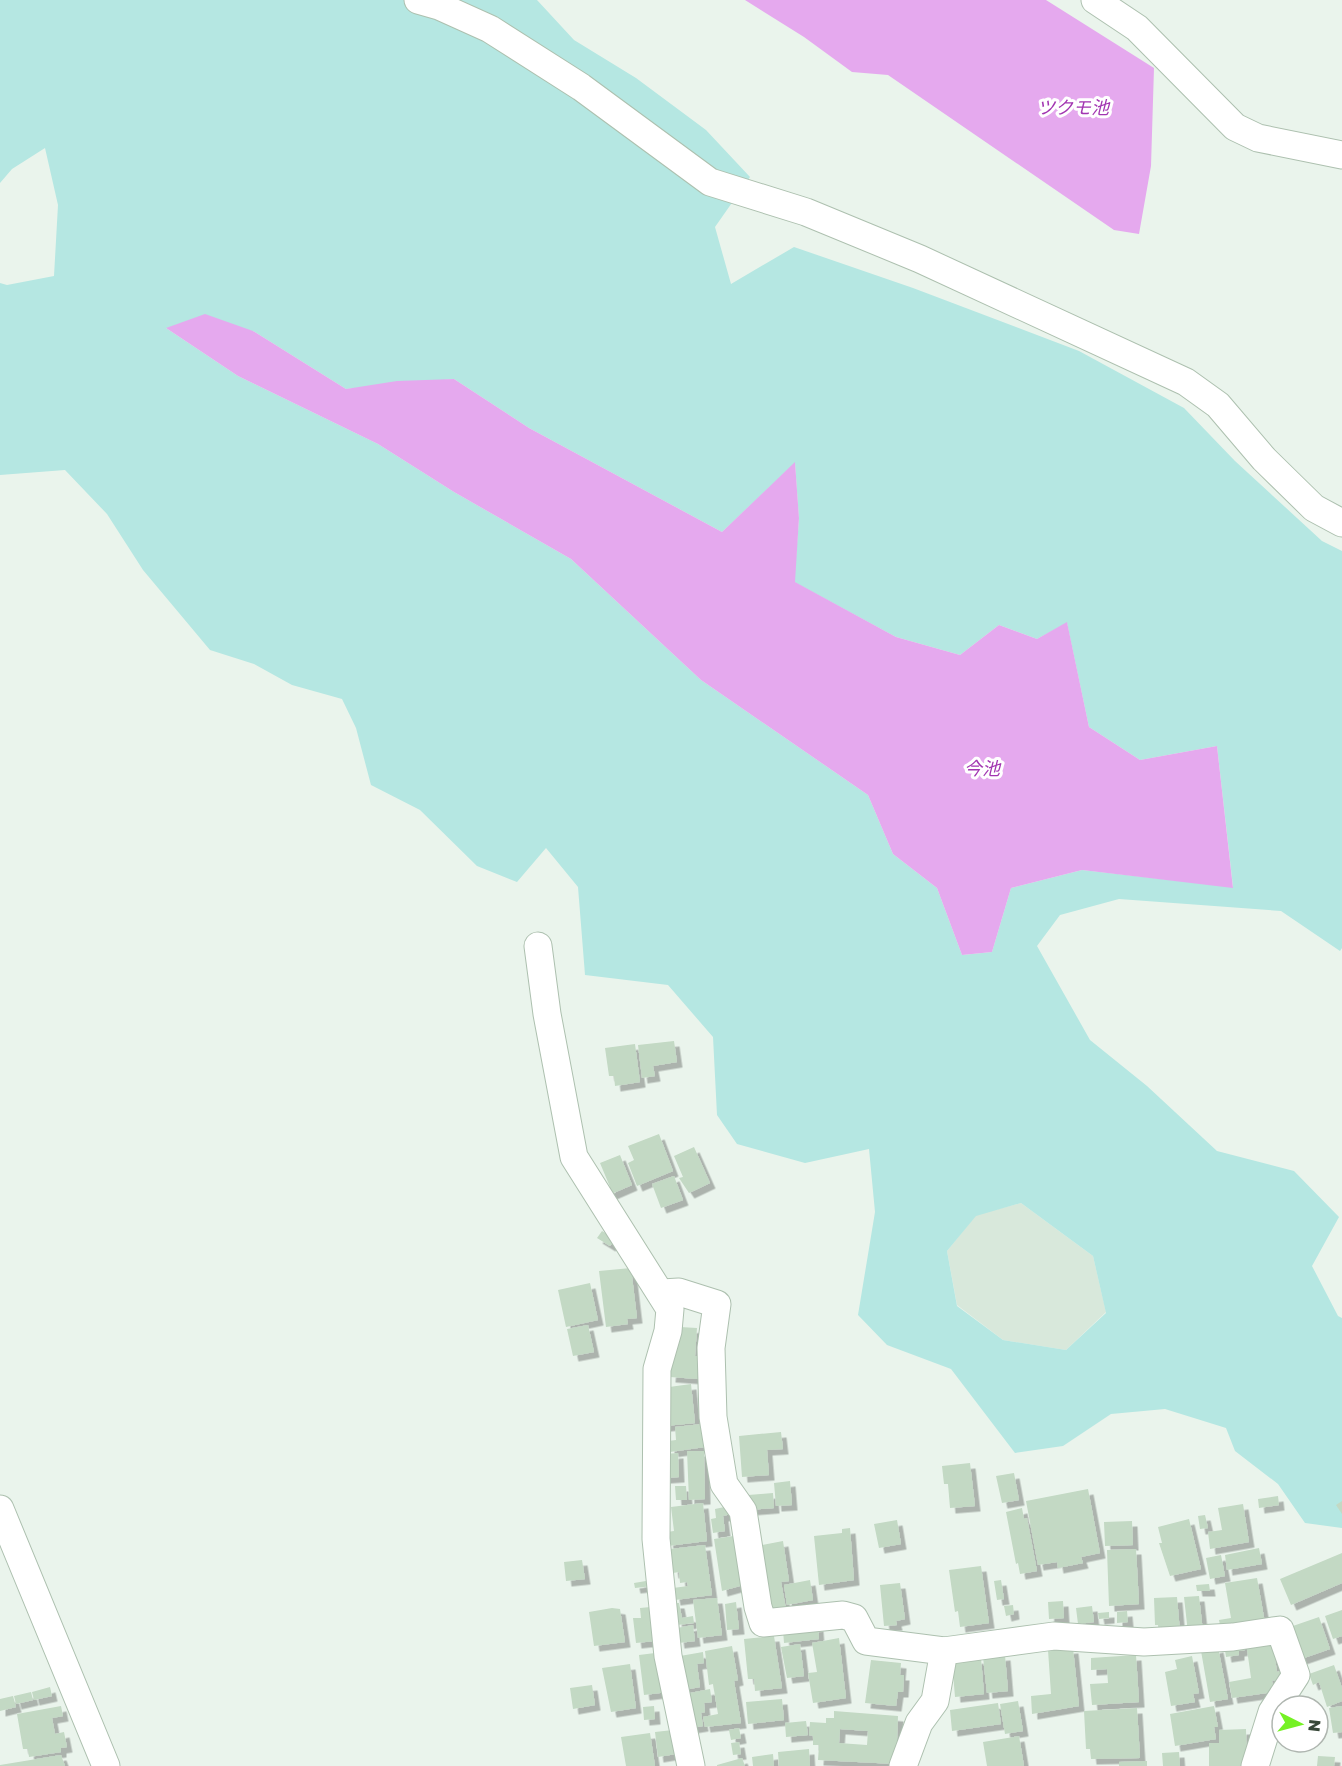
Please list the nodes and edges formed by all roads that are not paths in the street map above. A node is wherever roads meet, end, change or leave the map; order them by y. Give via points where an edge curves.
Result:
1 (417, 0) edge
2 (1095, 0) edge
3 (1342, 155) edge
4 (1342, 523) edge
5 (538, 946) dead end
6 (662, 1293) junction
7 (0, 1509) edge
8 (944, 1651) junction
9 (106, 1766) edge
10 (691, 1766) edge
11 (903, 1766) edge
12 (1255, 1766) edge

1 - 4 street via 490,29 581,87 710,182 806,212 920,259 1186,382 1218,405 1264,459 1314,508
2 - 3 street via 1137,28 1235,127 1258,138
5 - 6 street via 574,1157
6 - 8 street via 679,1292 717,1304 711,1348 712,1417 724,1484 743,1511 763,1623 843,1614 854,1618 866,1641
6 - 10 street via 670,1309 657,1368 656,1539 668,1656
7 - 9 street
8 - 11 street via 934,1701 919,1723
8 - 12 street via 1054,1636 1144,1642 1280,1630 1296,1675 1272,1712

